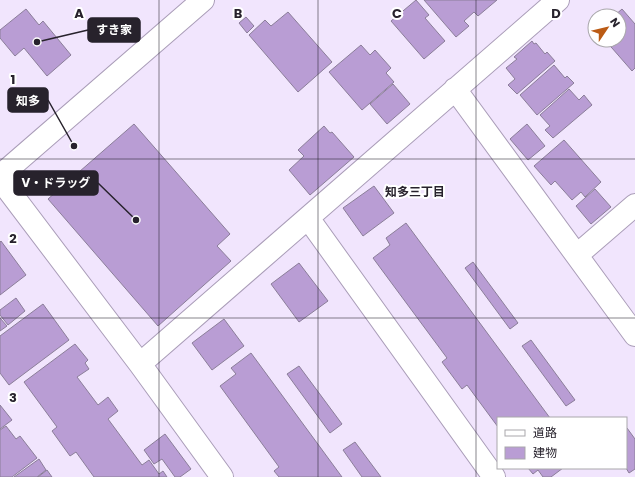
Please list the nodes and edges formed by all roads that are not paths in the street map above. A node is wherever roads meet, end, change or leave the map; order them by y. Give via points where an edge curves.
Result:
1 (203, 0) edge
2 (558, 0) edge
3 (456, 90) junction
4 (0, 177) edge
5 (635, 205) edge
6 (308, 218) junction
7 (576, 255) junction
8 (635, 335) edge
9 (140, 364) junction
10 (222, 477) edge
11 (494, 477) edge

1 - 4 street
2 - 3 street
3 - 6 street
3 - 7 street
4 - 9 street
5 - 7 street
6 - 9 street
6 - 11 street
7 - 8 street
9 - 10 street

